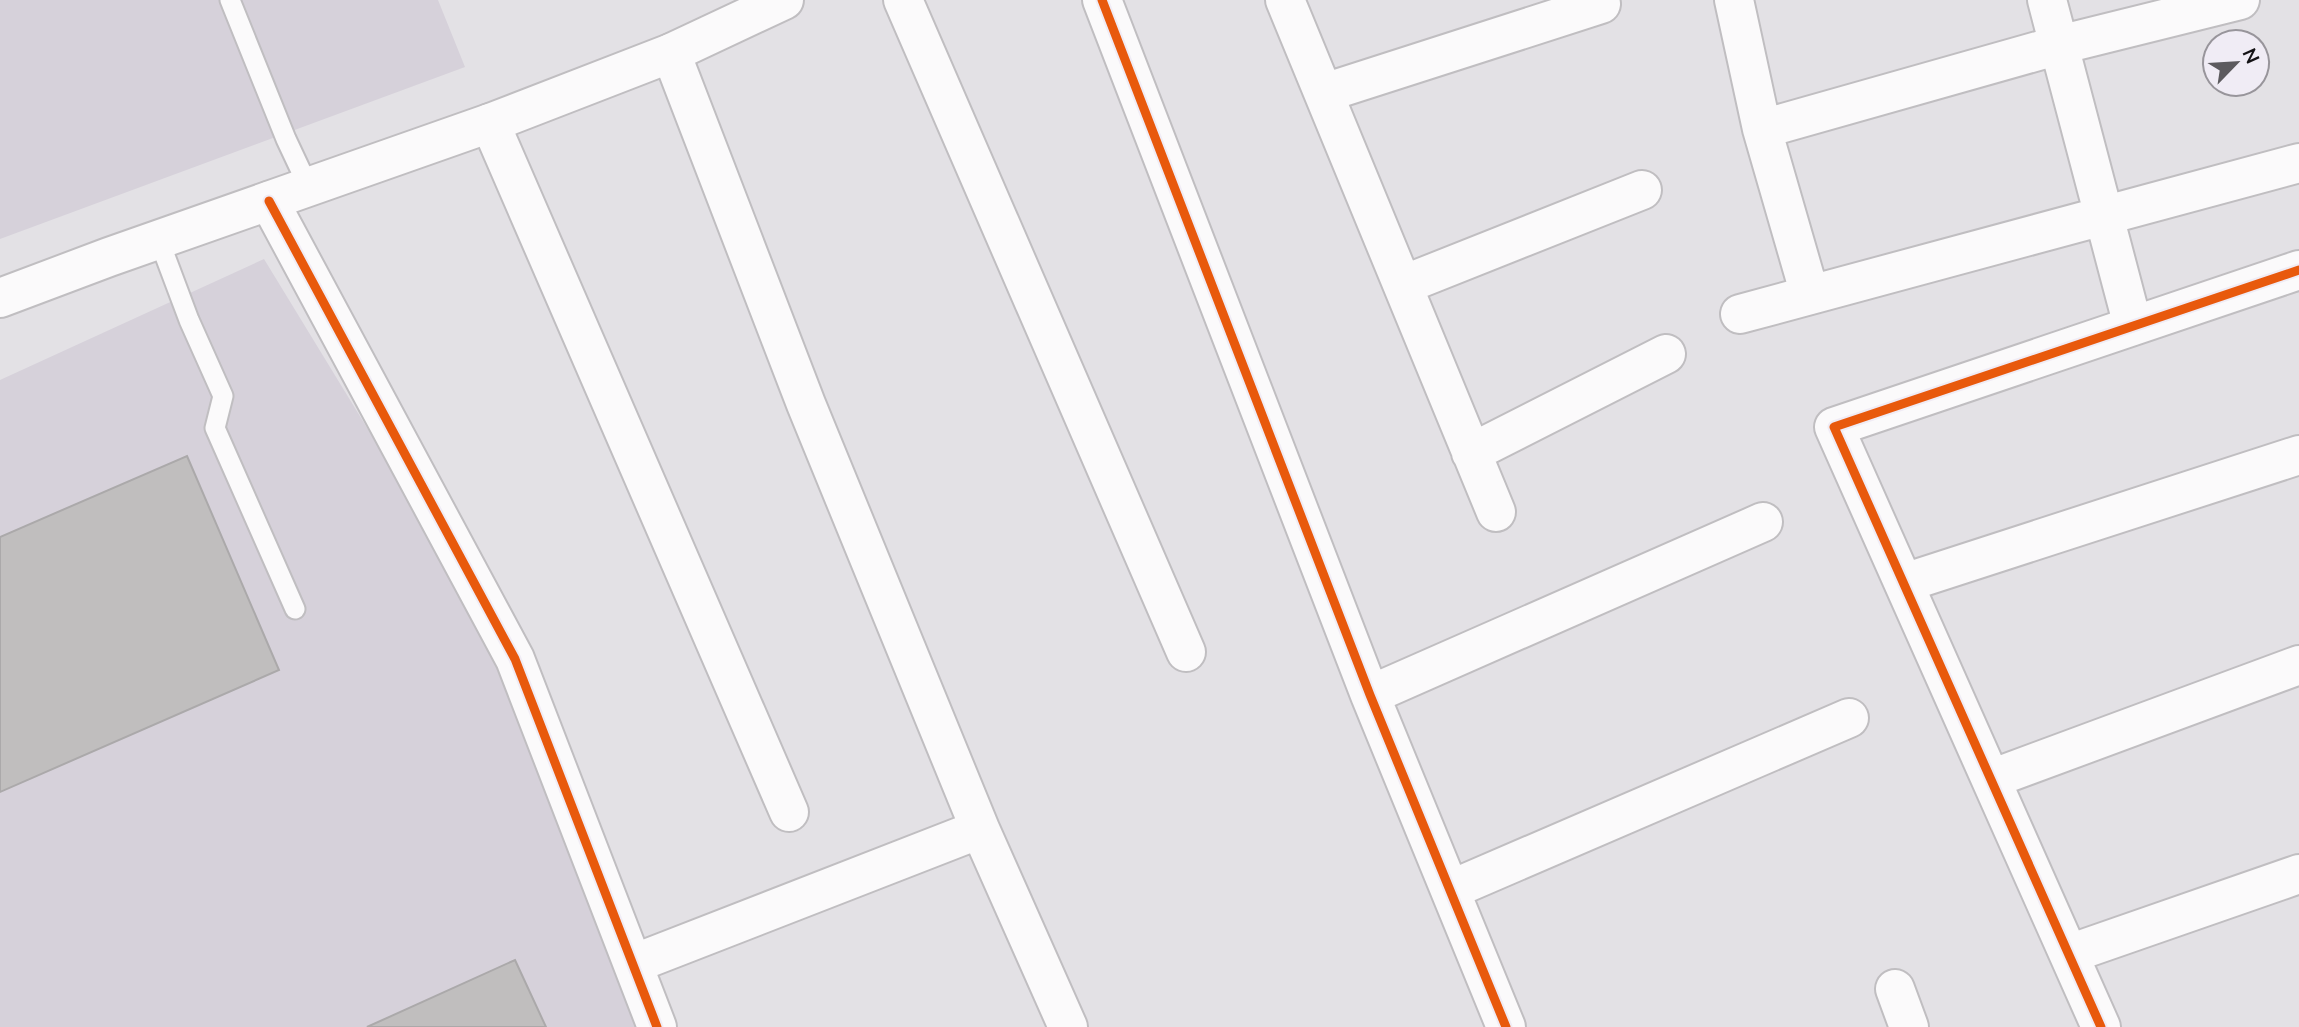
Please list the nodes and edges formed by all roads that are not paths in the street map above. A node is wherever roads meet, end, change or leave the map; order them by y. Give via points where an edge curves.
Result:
1 (230, 0) edge
2 (784, 0) edge
3 (902, 0) edge
4 (1102, 0) edge
5 (1285, 0) edge
6 (1734, 0) edge
7 (2047, 0) edge
8 (2240, 0) edge
9 (1601, 4) dead end
10 (2059, 45) junction
11 (671, 53) junction
12 (1324, 93) junction
13 (490, 123) junction
14 (1762, 129) junction
15 (2299, 163) edge
16 (309, 188) junction
17 (1643, 190) dead end
18 (269, 201) junction
19 (2105, 216) junction
20 (159, 240) junction
21 (2299, 270) edge
22 (1403, 285) junction
23 (1810, 295) junction
24 (0, 298) edge
25 (1741, 314) dead end
26 (2133, 326) junction
27 (1666, 354) dead end
28 (1472, 453) junction
29 (2299, 455) edge
30 (1496, 512) dead end
31 (1763, 522) dead end
32 (1904, 583) junction
33 (295, 609) dead end
34 (1186, 652) dead end
35 (2299, 665) edge
36 (1370, 695) junction
37 (1849, 718) dead end
38 (1990, 779) junction
39 (789, 812) dead end
40 (980, 829) junction
41 (2299, 874) edge
42 (1450, 890) junction
43 (2069, 954) junction
44 (633, 964) junction
45 (1895, 989) dead end
46 (657, 1027) edge
47 (1068, 1027) edge
48 (1506, 1027) edge
49 (1909, 1027) edge
50 (2101, 1027) edge

1 - 16 lane
2 - 11 street
3 - 34 street
4 - 36 street
5 - 12 street
6 - 14 street
7 - 10 street
8 - 10 street
9 - 12 street
10 - 14 street
10 - 19 street
11 - 13 street
11 - 40 street via 806,404
12 - 22 street
13 - 16 street
13 - 39 street
14 - 23 street
15 - 19 street
16 - 18 street
17 - 22 street
18 - 20 street
18 - 44 street via 515,659
19 - 23 street
19 - 26 street
20 - 24 street
20 - 33 lane via 223,396 215,428
21 - 26 street
22 - 28 street
23 - 25 street
26 - 32 street via 1835,427
27 - 28 street
28 - 30 street
29 - 32 street
31 - 36 street
32 - 38 street
35 - 38 street
36 - 42 street
37 - 42 street
38 - 43 street
40 - 44 street
40 - 47 street
41 - 43 street
42 - 48 street
43 - 50 street
44 - 46 street
45 - 49 street

